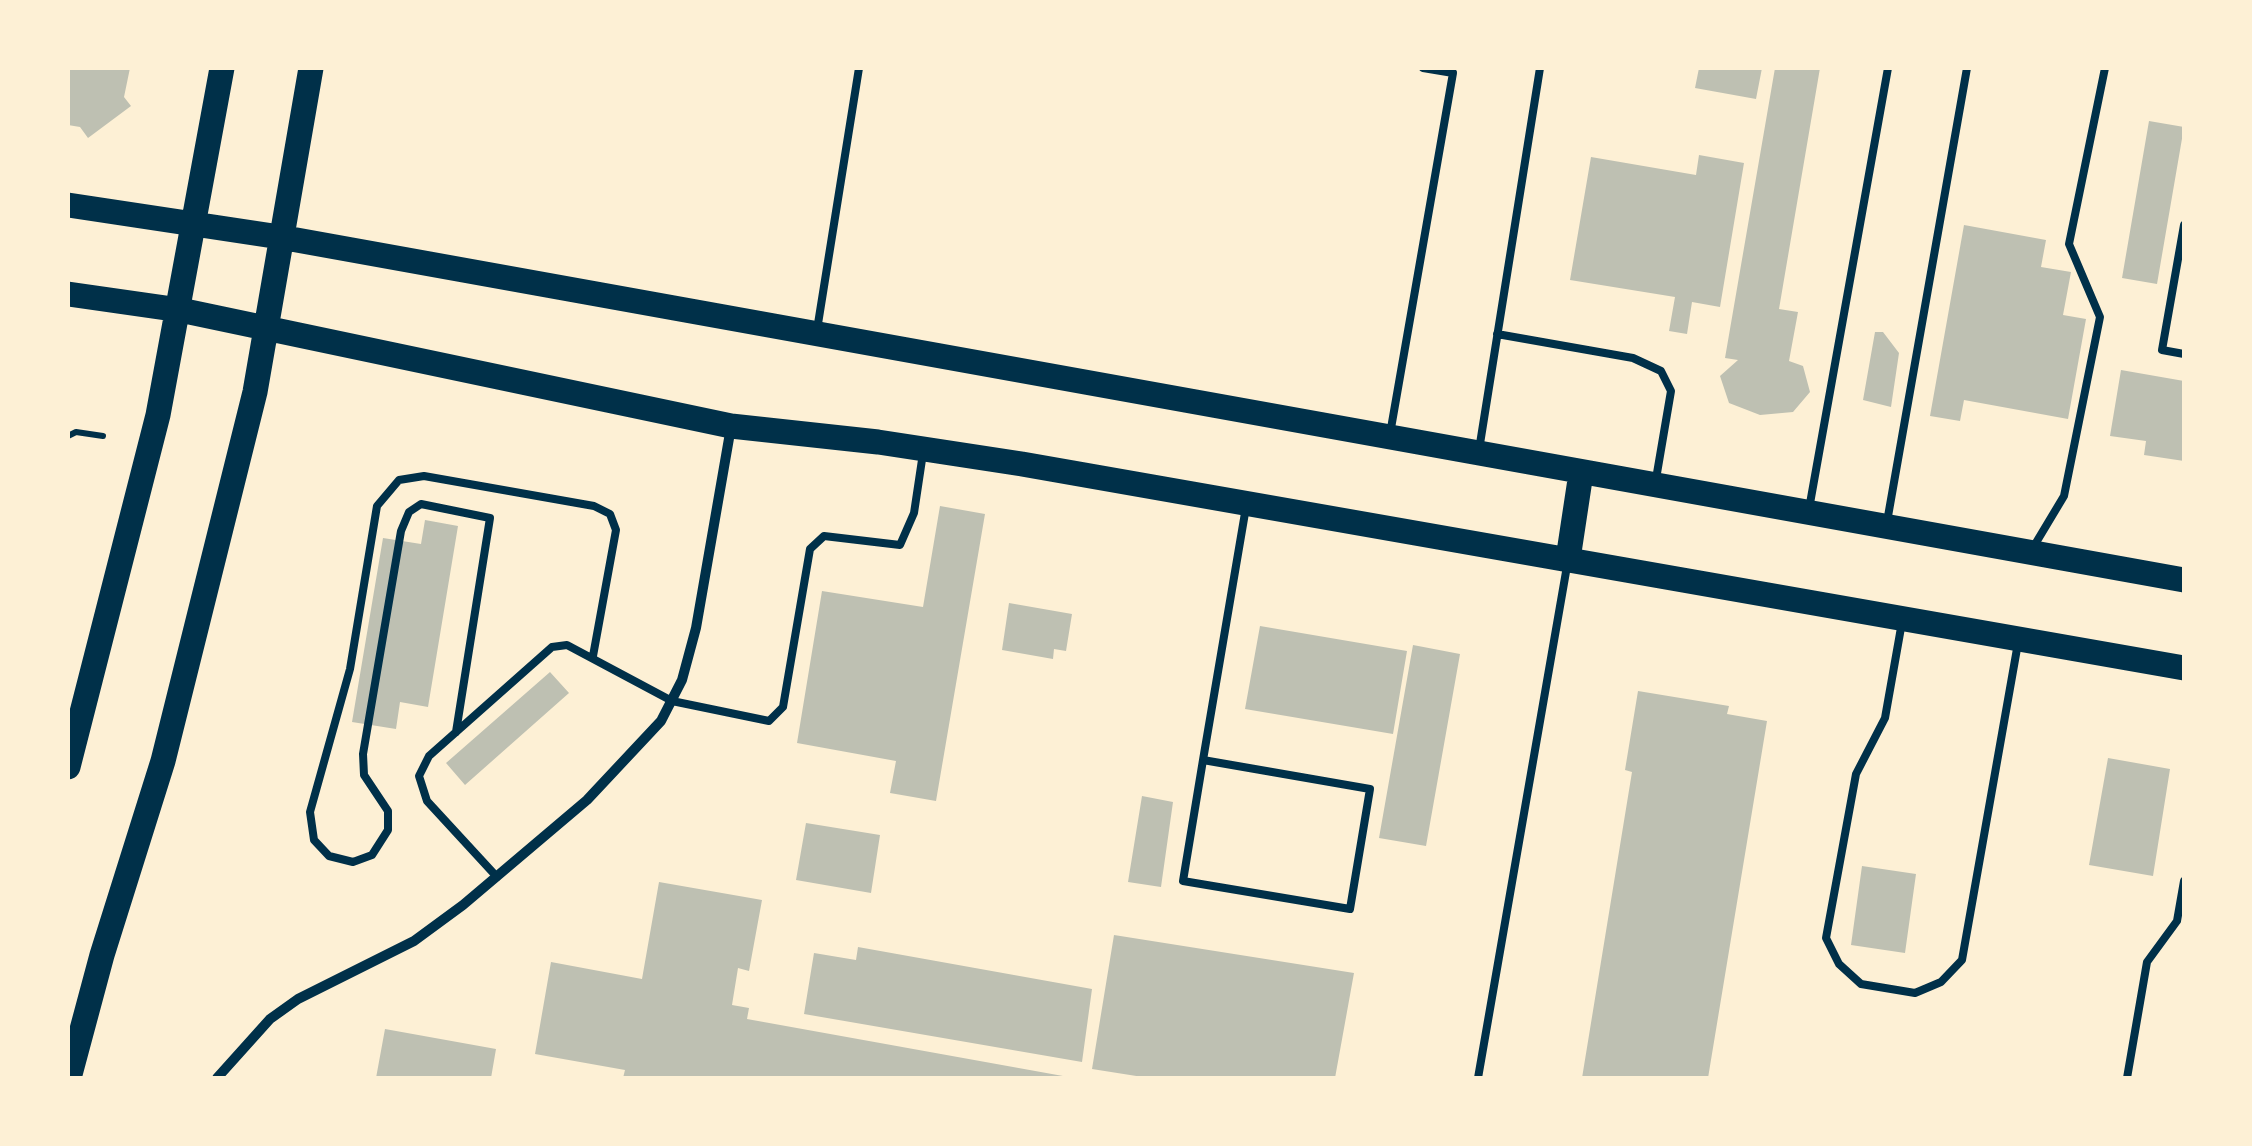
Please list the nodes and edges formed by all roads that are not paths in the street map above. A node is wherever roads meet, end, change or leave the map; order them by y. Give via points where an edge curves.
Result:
1 (222, 68) edge
2 (311, 68) edge
3 (859, 68) edge
4 (1423, 68) edge
5 (1540, 68) edge
6 (1888, 68) edge
7 (1967, 68) edge
8 (2105, 68) edge
9 (1454, 70) edge
10 (68, 205) edge
11 (194, 223) junction
12 (2184, 225) edge
13 (280, 236) junction
14 (68, 294) edge
15 (180, 310) junction
16 (267, 329) junction
17 (816, 333) junction
18 (1496, 334) junction
19 (2184, 354) edge
20 (732, 426) junction
21 (1389, 438) junction
22 (924, 448) junction
23 (1479, 454) junction
24 (1581, 474) junction
25 (1655, 486) junction
26 (1247, 502) junction
27 (1808, 514) junction
28 (1886, 526) junction
29 (2030, 552) junction
30 (1568, 560) junction
31 (2184, 580) edge
32 (1902, 618) junction
33 (2018, 638) junction
34 (593, 656) junction
35 (2184, 668) edge
36 (672, 702) junction
37 (456, 732) junction
38 (1203, 760) junction
39 (68, 767) edge
40 (497, 877) junction
41 (2184, 881) edge
42 (69, 1078) edge
43 (217, 1078) edge
44 (1478, 1078) edge
45 (2127, 1078) edge

1 - 11 main road
2 - 13 main road
3 - 17 lane
4 - 9 lane
5 - 18 lane
6 - 27 lane
7 - 28 lane
8 - 29 lane via 2069,244 2100,317 2064,496
9 - 21 lane
10 - 11 main road
11 - 13 main road
11 - 15 main road
12 - 19 lane via 2162,350
13 - 16 main road
13 - 17 main road
14 - 15 main road
15 - 16 main road
15 - 39 main road
16 - 20 main road
16 - 42 main road via 162,761
17 - 21 main road
18 - 23 lane
18 - 25 lane via 1633,358 1661,372 1671,391
20 - 22 main road
20 - 36 street via 704,594
21 - 23 main road
22 - 26 main road
22 - 36 lane via 914,512 900,545 824,536 810,549 783,707 769,721
23 - 24 main road
24 - 25 main road
24 - 30 main road
25 - 27 main road
26 - 30 main road
26 - 38 lane
27 - 28 main road
28 - 29 main road
29 - 31 main road
30 - 32 main road
30 - 44 lane
32 - 33 main road
32 - 33 lane via 1885,718 1856,774 1826,938 1839,964 1861,984 1914,993 1942,982 1962,960
33 - 35 main road
34 - 36 lane
34 - 37 lane via 552,647
34 - 37 lane via 616,530 610,514 424,476 399,480 377,506 350,669 310,812 314,840 330,856 353,862 372,855 388,830 388,811 364,776 363,754 401,532 408,512 422,504 490,518
36 - 40 street via 627,760
37 - 40 lane via 424,764 421,790
38 - 38 lane via 1183,881 1350,909 1370,789
40 - 43 street via 414,941 298,999
41 - 45 lane via 2176,920 2146,962

